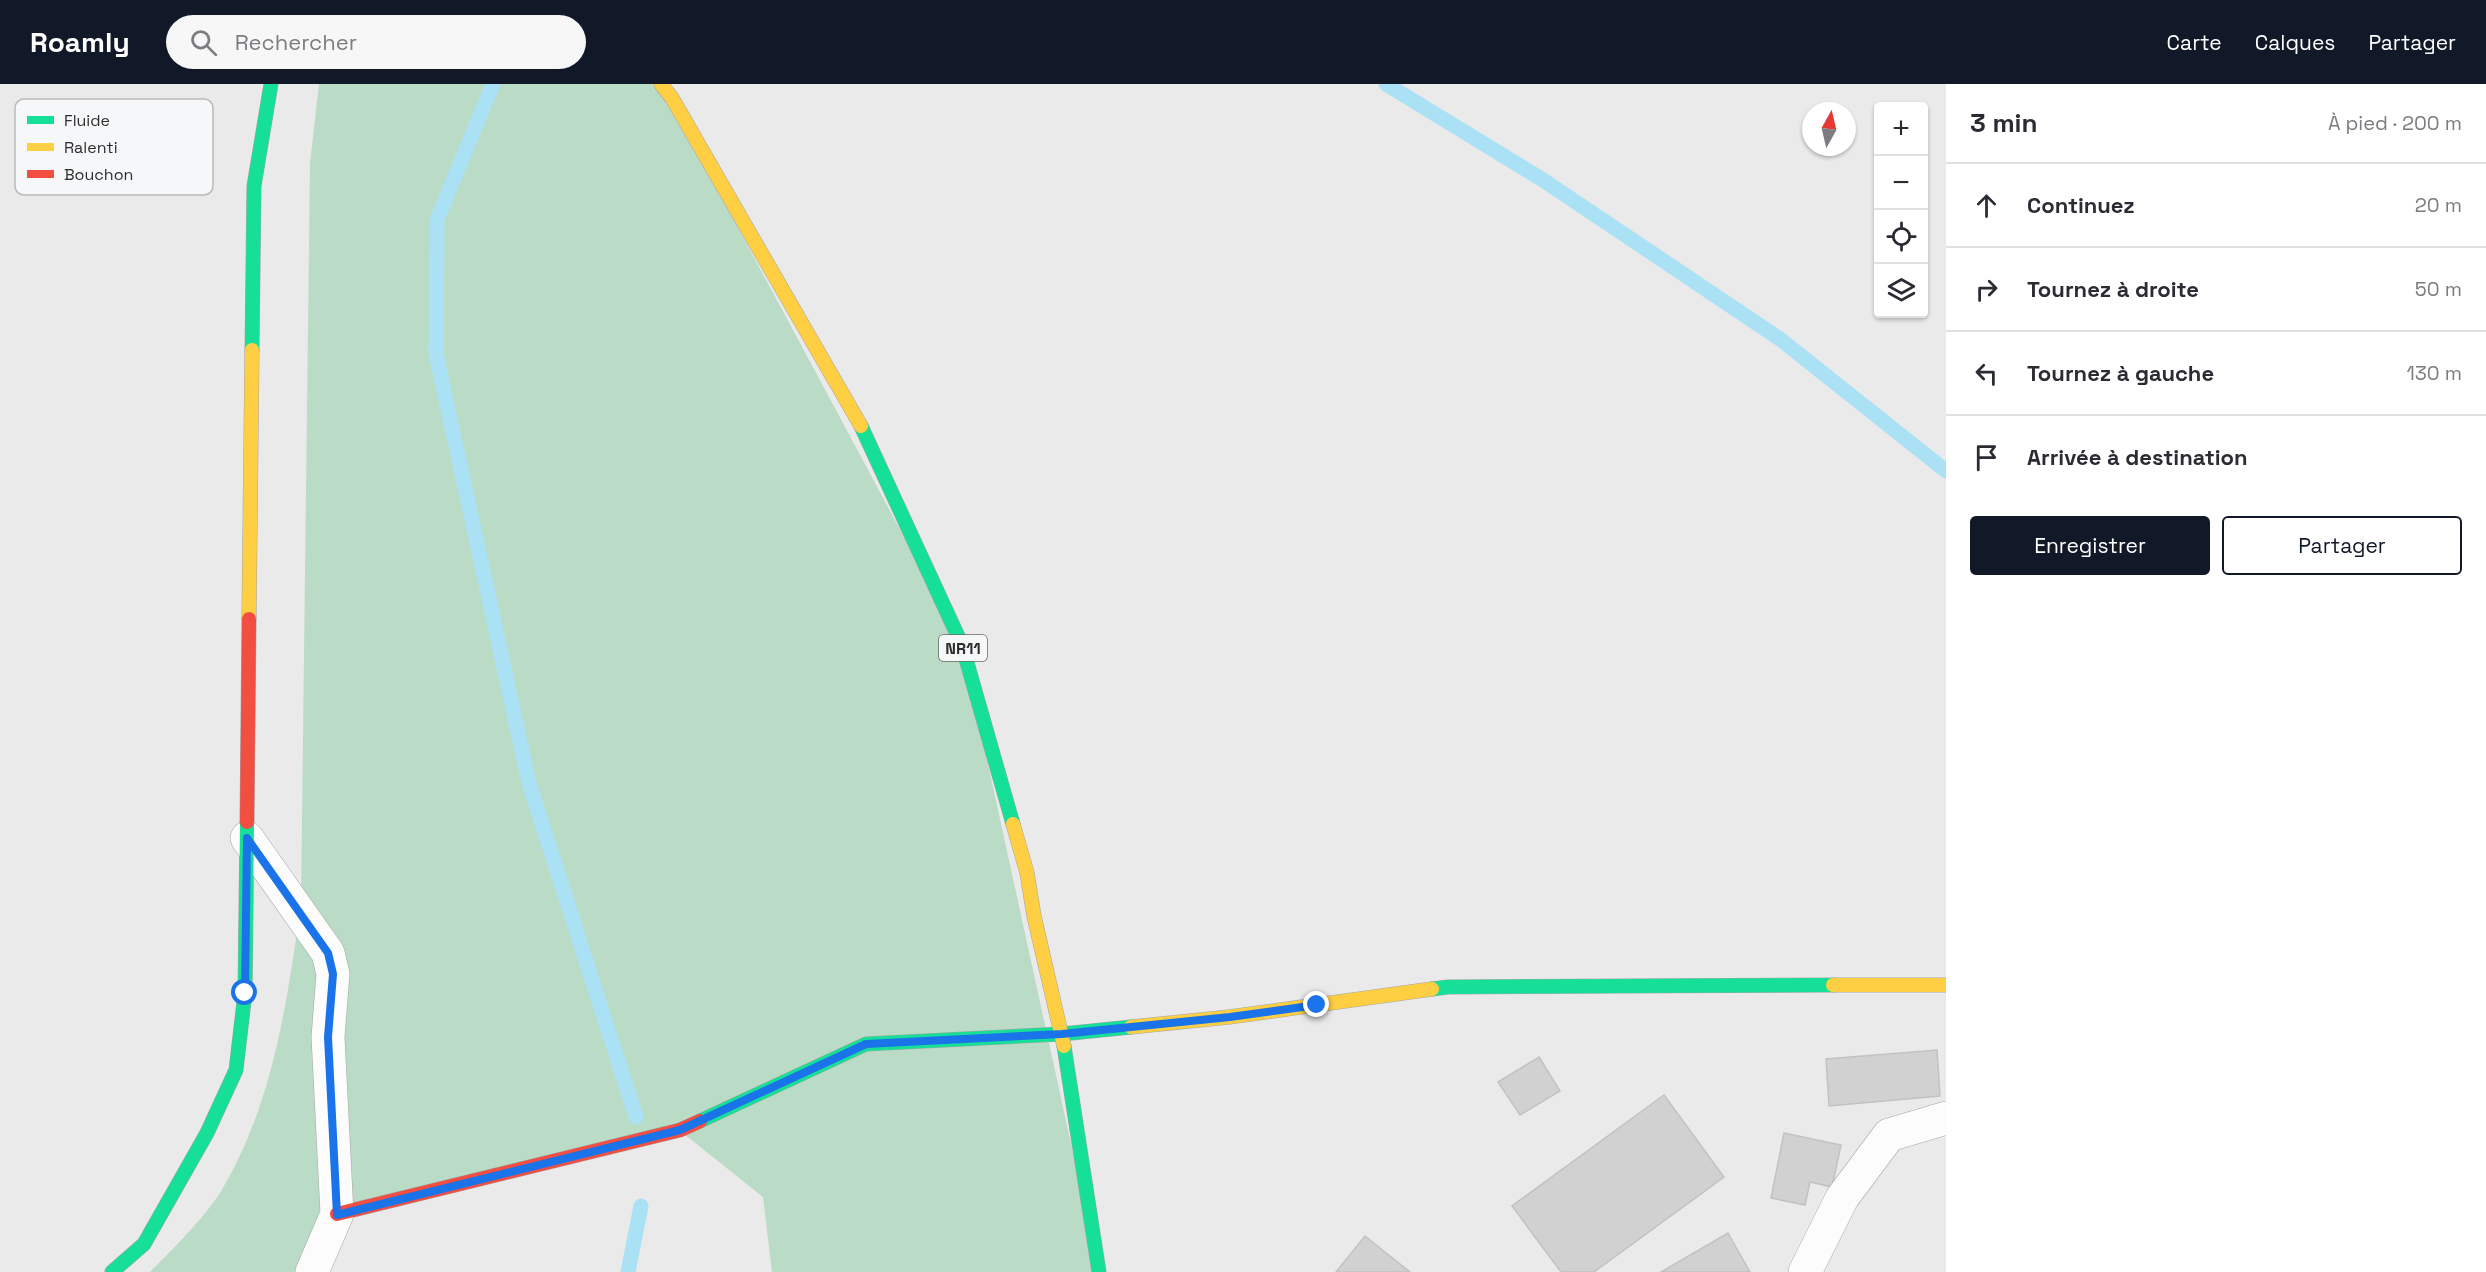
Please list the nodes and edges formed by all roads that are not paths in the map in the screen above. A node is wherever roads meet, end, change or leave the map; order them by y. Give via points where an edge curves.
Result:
1 (271, 84) edge
2 (661, 84) edge
3 (247, 838) junction
4 (1946, 985) edge
5 (1062, 1034) junction
6 (1946, 1118) edge
7 (337, 1215) junction
8 (112, 1272) edge
9 (312, 1272) edge
10 (1099, 1272) edge
11 (1805, 1272) edge

1 - 3 main road via 254,186
2 - 5 main road, NR11 via 853,409 962,645 1027,873
3 - 7 street via 328,953 333,974 328,1037
3 - 8 main road via 245,993 236,1070 207,1133 144,1244
4 - 5 main road via 1448,987 1230,1017
5 - 7 main road via 866,1044 680,1130
5 - 10 main road, NR11
6 - 11 street via 1889,1135 1842,1198
7 - 9 street

